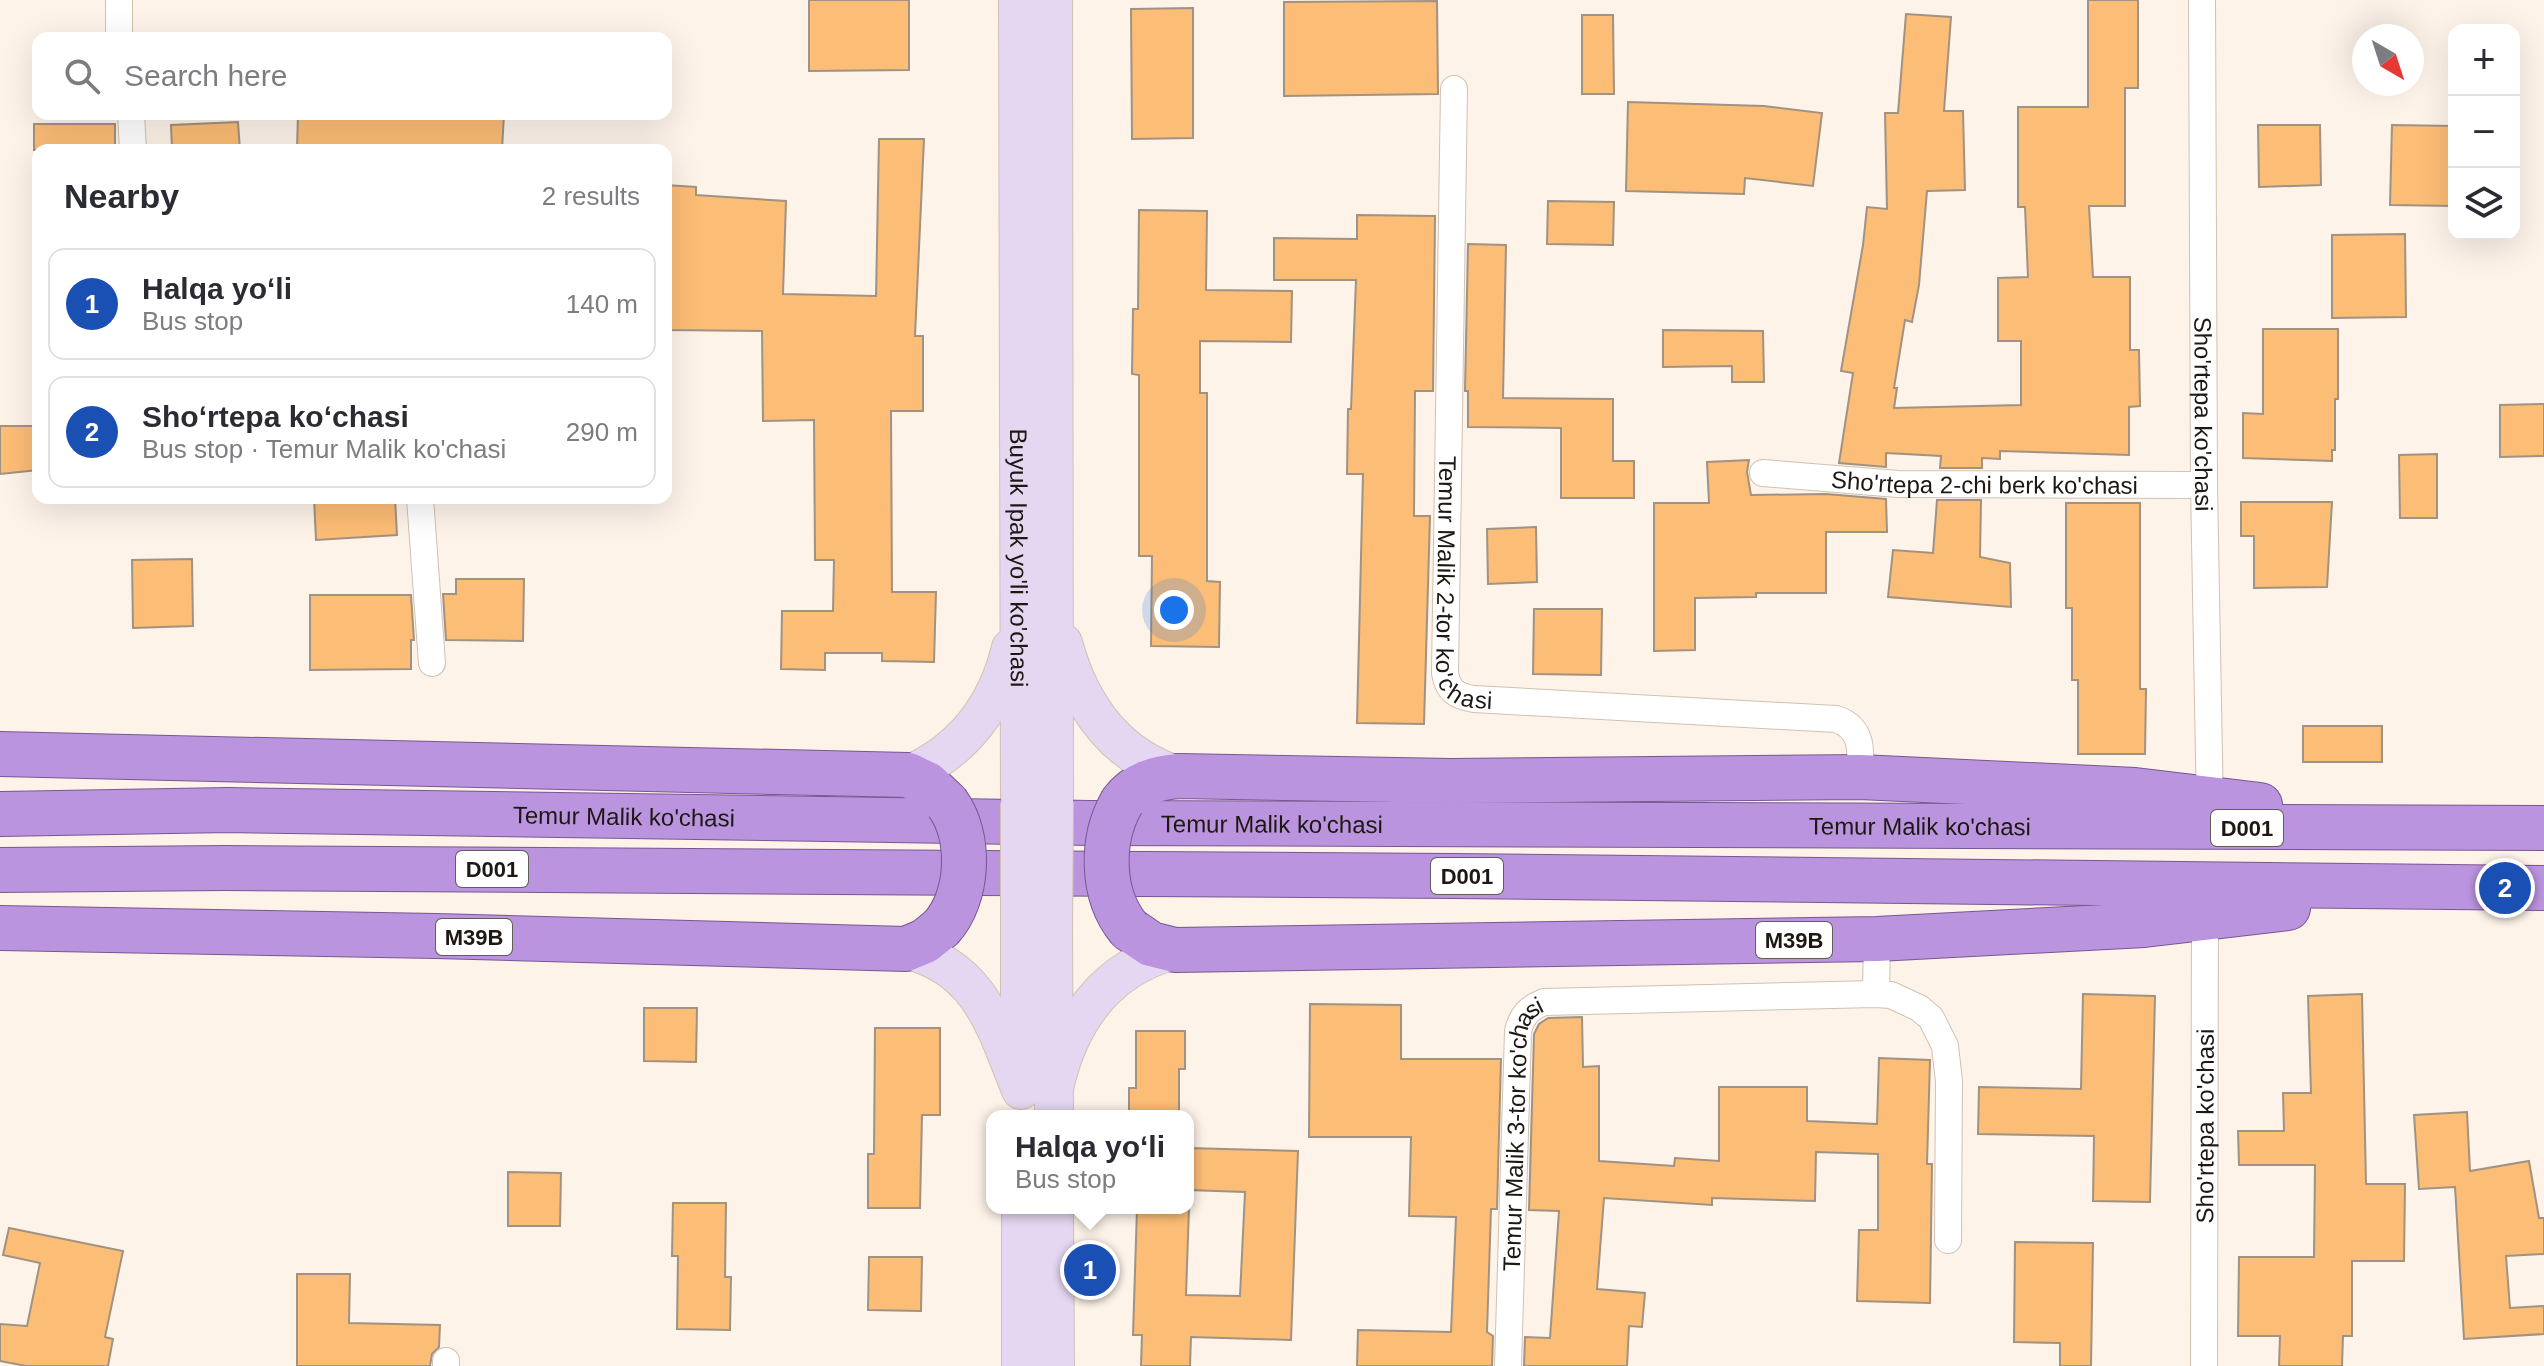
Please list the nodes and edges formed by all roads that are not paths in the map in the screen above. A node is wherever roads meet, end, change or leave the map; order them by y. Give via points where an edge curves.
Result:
1 (119, 0) edge
2 (1018, 0) edge
3 (1053, 0) edge
4 (2202, 0) edge
5 (119, 32) edge
6 (1454, 89) dead end
7 (131, 120) edge
8 (133, 144) edge
9 (1763, 473) dead end
10 (2204, 485) junction
11 (420, 504) edge
12 (1037, 609) junction
13 (432, 663) dead end
14 (0, 754) edge
15 (908, 775) junction
16 (1179, 776) junction
17 (1860, 777) junction
18 (0, 794) edge
19 (89, 812) junction
20 (0, 814) edge
21 (2210, 814) junction
22 (2544, 828) edge
23 (0, 870) edge
24 (2544, 888) edge
25 (2205, 901) junction
26 (0, 928) edge
27 (924, 939) junction
28 (1877, 939) junction
29 (1175, 950) junction
30 (1876, 994) junction
31 (1037, 1102) edge
32 (1021, 1214) edge
33 (1054, 1214) edge
34 (1948, 1240) dead end
35 (1021, 1366) edge
36 (1055, 1366) edge
37 (1508, 1366) edge
38 (2204, 1366) edge

1 - 5 street
2 - 12 main road, Buyuk Ipak yo'li ko'chasi
3 - 12 main road, Buyuk Ipak yo'li ko'chasi
4 - 10 street, Sho'rtepa ko'chasi
6 - 17 street, Temur Malik 2-tor ko'chasi via 1447,684 1453,692 1474,699 1836,719 1846,722 1858,737
7 - 8 street
9 - 10 street, Sho'rtepa 2-chi berk ko'chasi via 1898,484
10 - 21 street, Sho'rtepa ko'chasi
11 - 13 street
12 - 15 main road via 984,713 952,749
12 - 16 main road via 1092,712 1110,735 1152,766
12 - 31 main road, Buyuk Ipak yo'li ko'chasi, bridge
14 - 15 highway
15 - 27 highway, bridge via 947,803 958,826 963,860 950,917
16 - 17 highway via 1452,781
16 - 29 highway, M39B, bridge via 1144,783 1122,802 1111,825 1107,859 1115,907 1129,929 1143,940
17 - 21 highway via 2135,790
18 - 19 highway
19 - 20 highway, Temur Malik ko'chasi / D001
19 - 21 highway, Temur Malik ko'chasi / D001 via 1091,823
21 - 22 highway, Temur Malik ko'chasi / D001
23 - 25 highway, Temur Malik ko'chasi / D001 via 1437,875
24 - 25 highway, Temur Malik ko'chasi / D001
25 - 28 highway, M39B via 2144,925
25 - 38 street, Sho'rtepa ko'chasi
26 - 27 highway, M39B
27 - 31 main road, M39B via 977,994
28 - 29 highway, M39B
28 - 30 street
29 - 31 main road, M39B via 1131,967 1095,997
30 - 34 street, Temur Malik 3-tor ko'chasi via 1919,1008 1931,1018 1945,1046
30 - 37 street, Temur Malik 3-tor ko'chasi via 1544,1002 1525,1013 1518,1031
32 - 35 main road
33 - 36 main road

